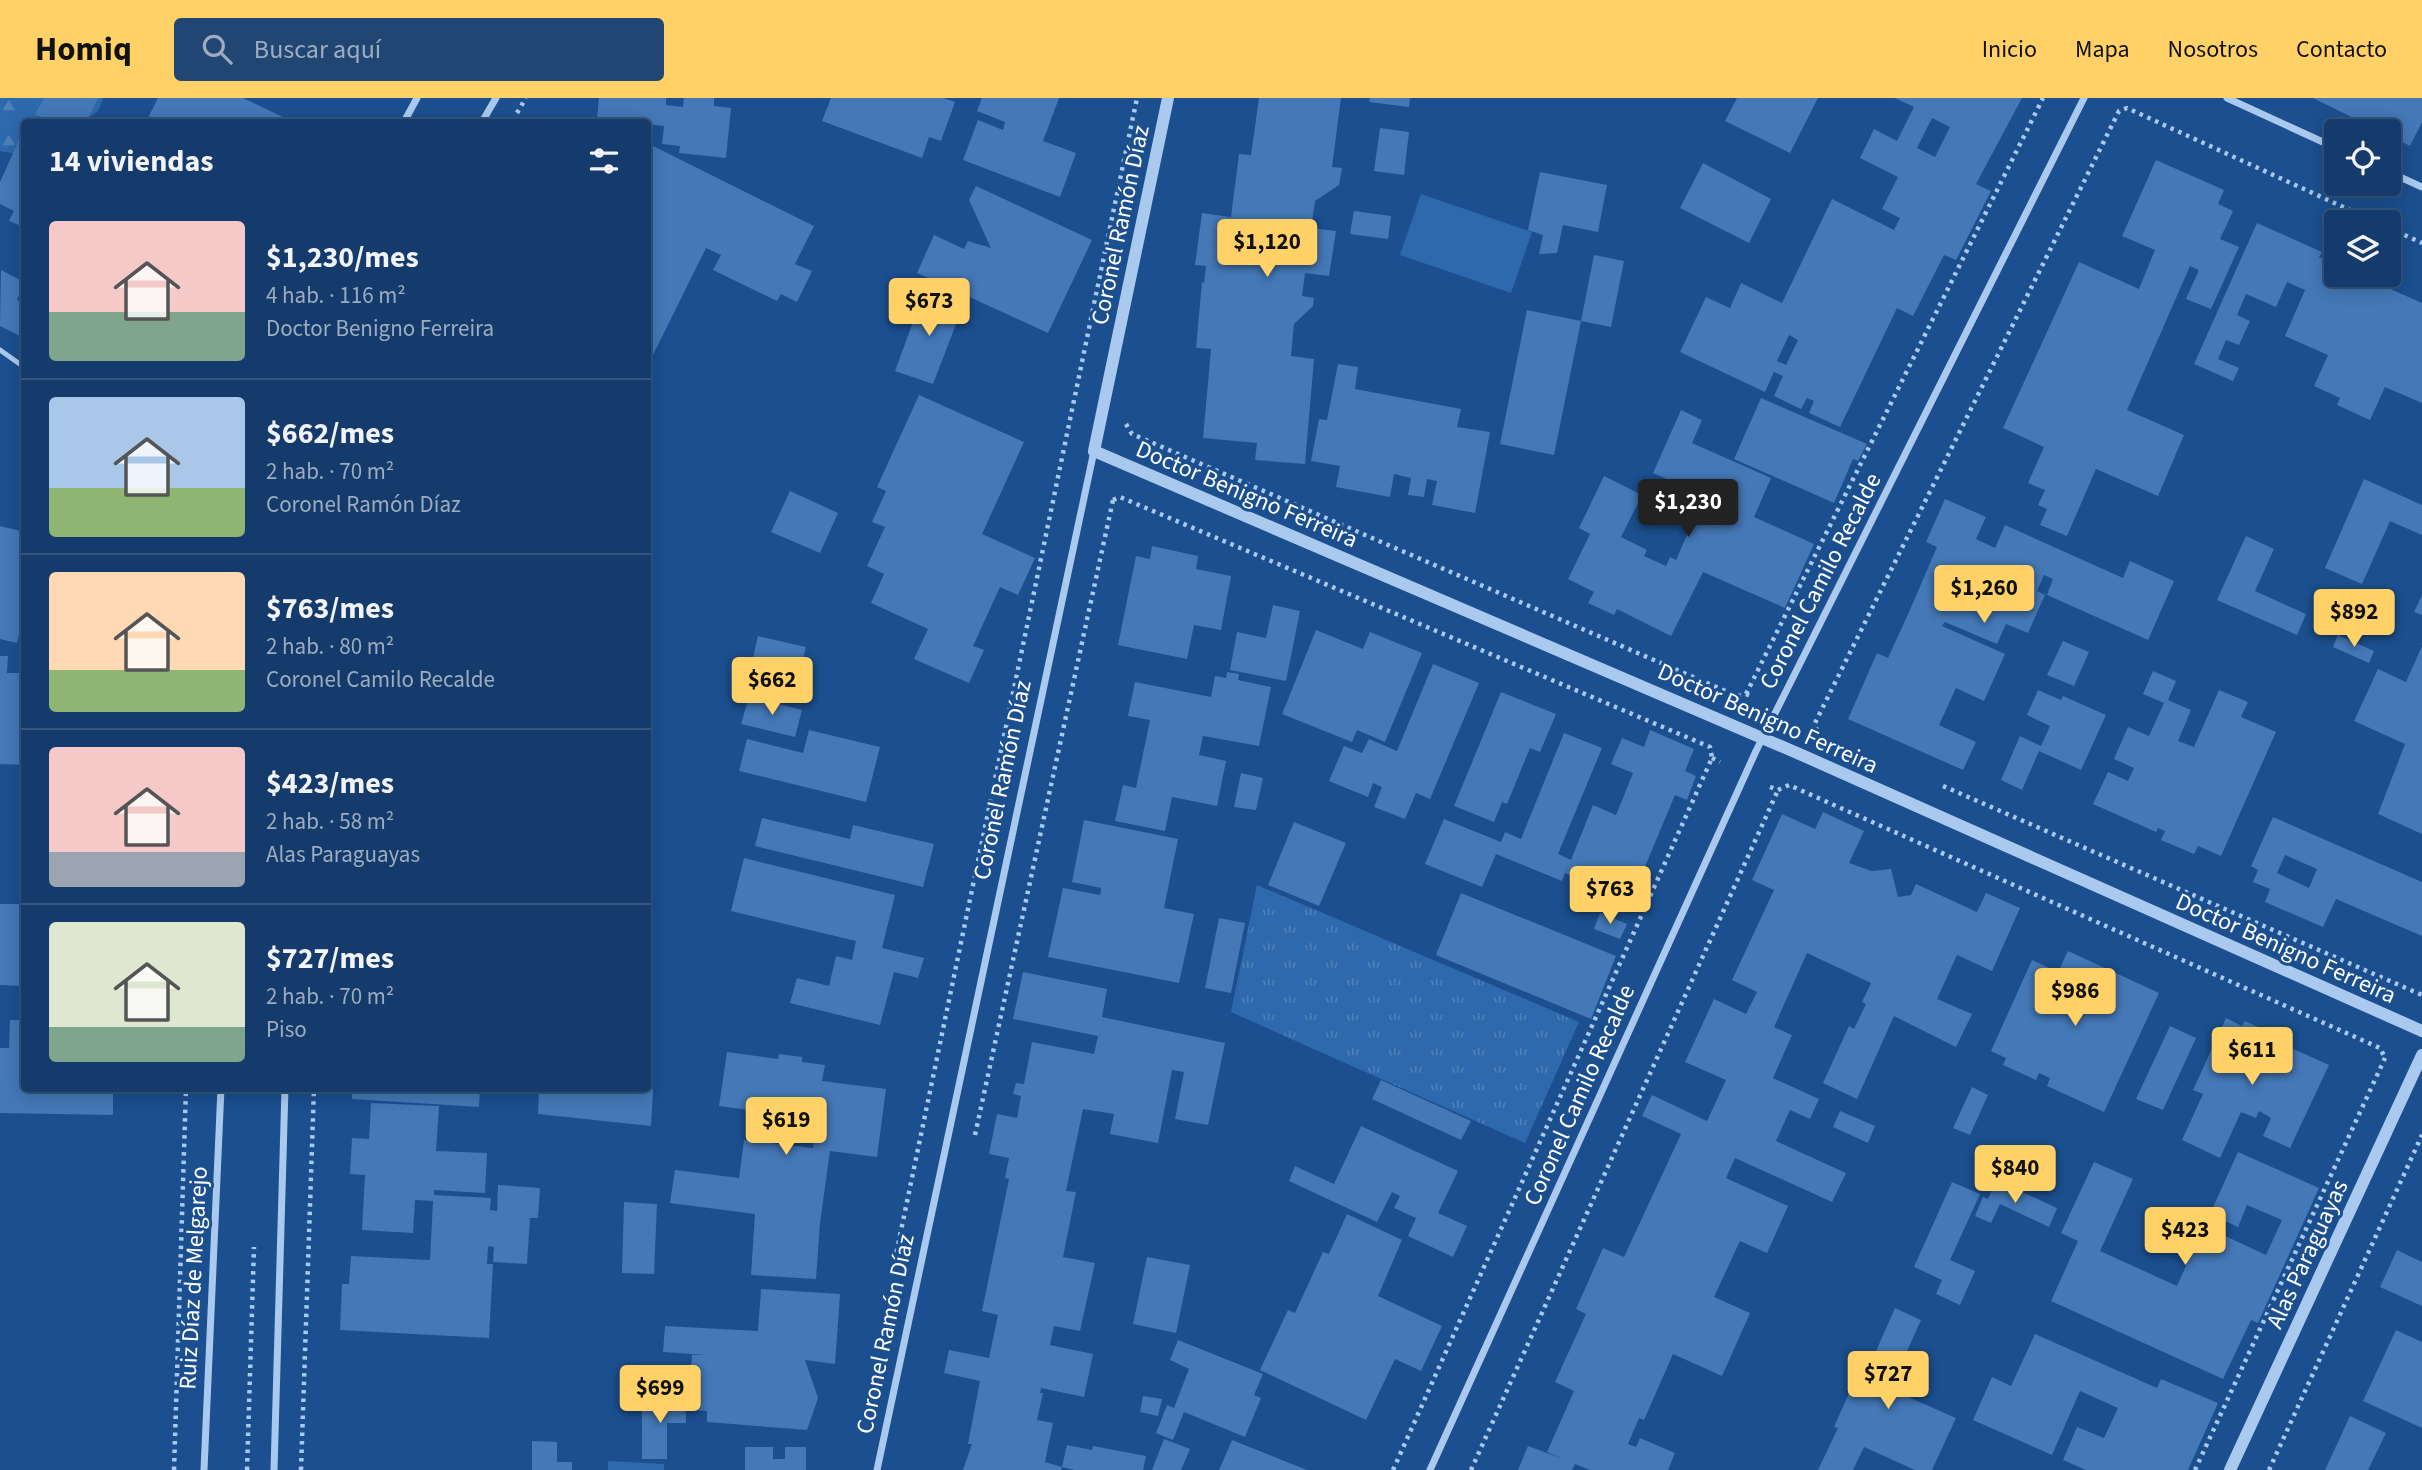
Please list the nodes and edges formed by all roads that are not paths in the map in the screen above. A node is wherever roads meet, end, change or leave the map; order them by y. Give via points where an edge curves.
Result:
1 (417, 98) edge
2 (496, 98) edge
3 (1168, 98) edge
4 (2084, 98) edge
5 (2227, 98) edge
6 (406, 119) edge
7 (484, 119) edge
8 (2324, 142) edge
9 (2401, 177) edge
10 (2422, 187) edge
11 (0, 350) edge
12 (21, 365) edge
13 (1094, 451) junction
14 (1763, 739) junction
15 (2422, 1031) edge
16 (2422, 1055) edge
17 (221, 1092) edge
18 (285, 1092) edge
19 (204, 1470) edge
20 (274, 1470) edge
21 (877, 1470) edge
22 (1430, 1470) edge
23 (2230, 1470) edge

1 - 6 street
2 - 7 street
3 - 13 street, Coronel Ramón Díaz
4 - 14 street, Coronel Camilo Recalde
5 - 8 street
9 - 10 street
11 - 12 lane
13 - 14 street, Doctor Benigno Ferreira
13 - 21 street, Coronel Ramón Díaz
14 - 15 street, Doctor Benigno Ferreira
14 - 22 street, Coronel Camilo Recalde
16 - 23 street, Alas Paraguayas
17 - 19 street, Ruiz Díaz de Melgarejo
18 - 20 street

